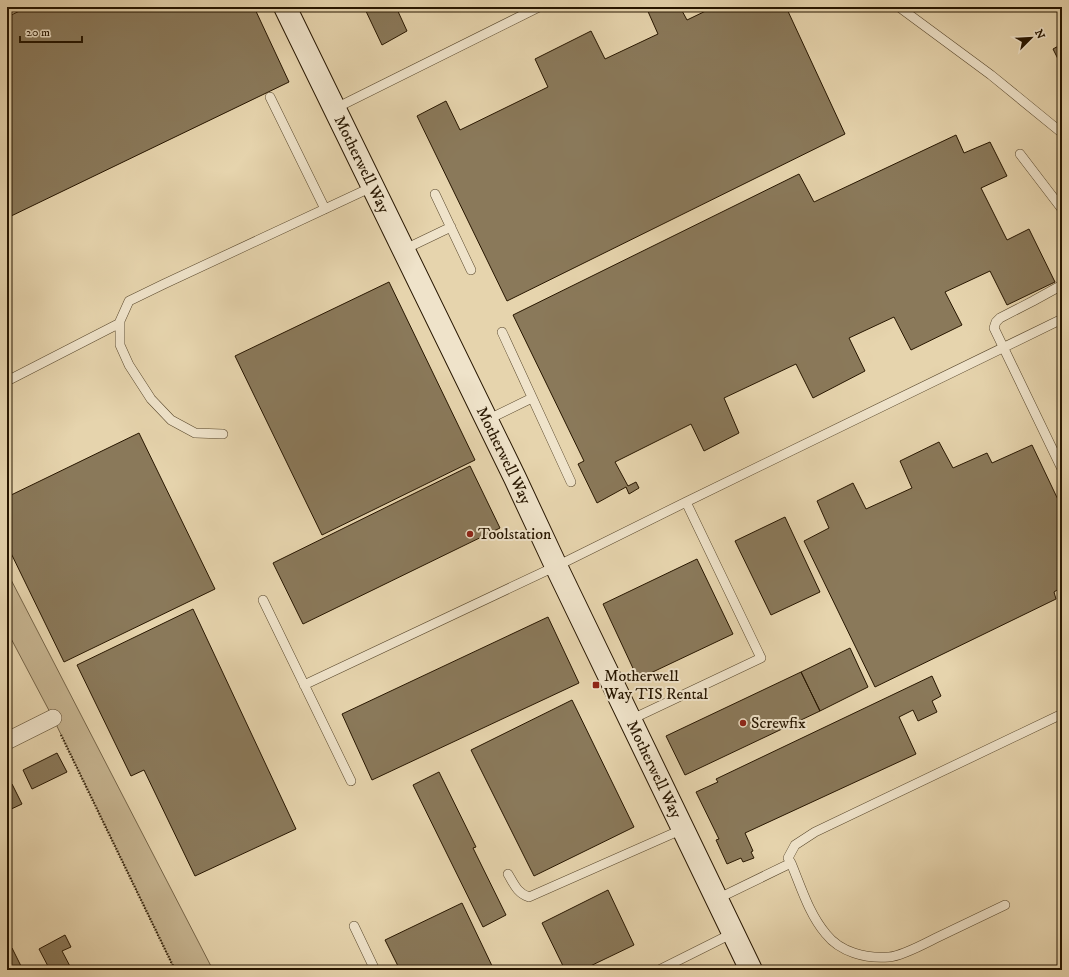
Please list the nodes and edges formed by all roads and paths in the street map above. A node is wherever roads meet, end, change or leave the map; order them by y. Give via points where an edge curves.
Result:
1 (285, 7) edge
2 (539, 7) edge
3 (899, 7) edge
4 (270, 97) dead end
5 (334, 109) junction
6 (1062, 133) edge
7 (1020, 154) dead end
8 (372, 187) junction
9 (435, 194) dead end
10 (325, 209) junction
11 (1062, 209) edge
12 (451, 227) junction
13 (403, 250) junction
14 (471, 270) dead end
15 (1062, 285) edge
16 (1062, 319) edge
17 (120, 323) junction
18 (502, 332) dead end
19 (1003, 347) junction
20 (7, 381) edge
21 (532, 398) junction
22 (487, 420) junction
23 (223, 434) dead end
24 (1062, 469) edge
25 (571, 482) dead end
26 (686, 502) junction
27 (556, 566) junction
28 (263, 600) dead end
29 (304, 685) junction
30 (1062, 714) edge
31 (53, 718) joint
32 (630, 720) junction
33 (7, 741) edge
34 (351, 781) dead end
35 (683, 829) junction
36 (791, 864) junction
37 (508, 874) dead end
38 (717, 899) junction
39 (1005, 905) dead end
40 (354, 926) dead end
41 (733, 933) junction
42 (175, 970) edge
43 (375, 970) edge
44 (659, 970) edge
45 (751, 970) edge

1 - 5 street, Motherwell Way
2 - 5 lane
3 - 6 lane via 991,75
4 - 10 lane
5 - 8 street, Motherwell Way
7 - 11 lane
8 - 10 lane
8 - 13 street, Motherwell Way
9 - 12 lane
10 - 17 lane via 129,302
12 - 13 lane
12 - 14 lane
13 - 22 street, Motherwell Way
15 - 19 lane via 996,322 994,328
16 - 19 lane
17 - 20 lane
17 - 23 lane via 120,345 129,365 151,399 171,420 195,433
18 - 21 lane
19 - 24 lane
19 - 26 lane
21 - 22 lane
21 - 25 lane
22 - 27 street, Motherwell Way
26 - 27 lane
26 - 32 lane via 760,658
27 - 29 lane
27 - 32 street, Motherwell Way
28 - 29 lane
29 - 34 lane
30 - 36 lane via 815,832 794,845 788,858
31 - 33 street
31 - 42 path
32 - 35 street, Motherwell Way
35 - 37 lane via 529,897 515,888
35 - 38 street, Motherwell Way
36 - 38 lane
36 - 39 lane via 814,918 826,935 839,946 855,954 890,957 918,947
38 - 41 street, Motherwell Way
40 - 43 lane
41 - 44 lane
41 - 45 street, Motherwell Way

